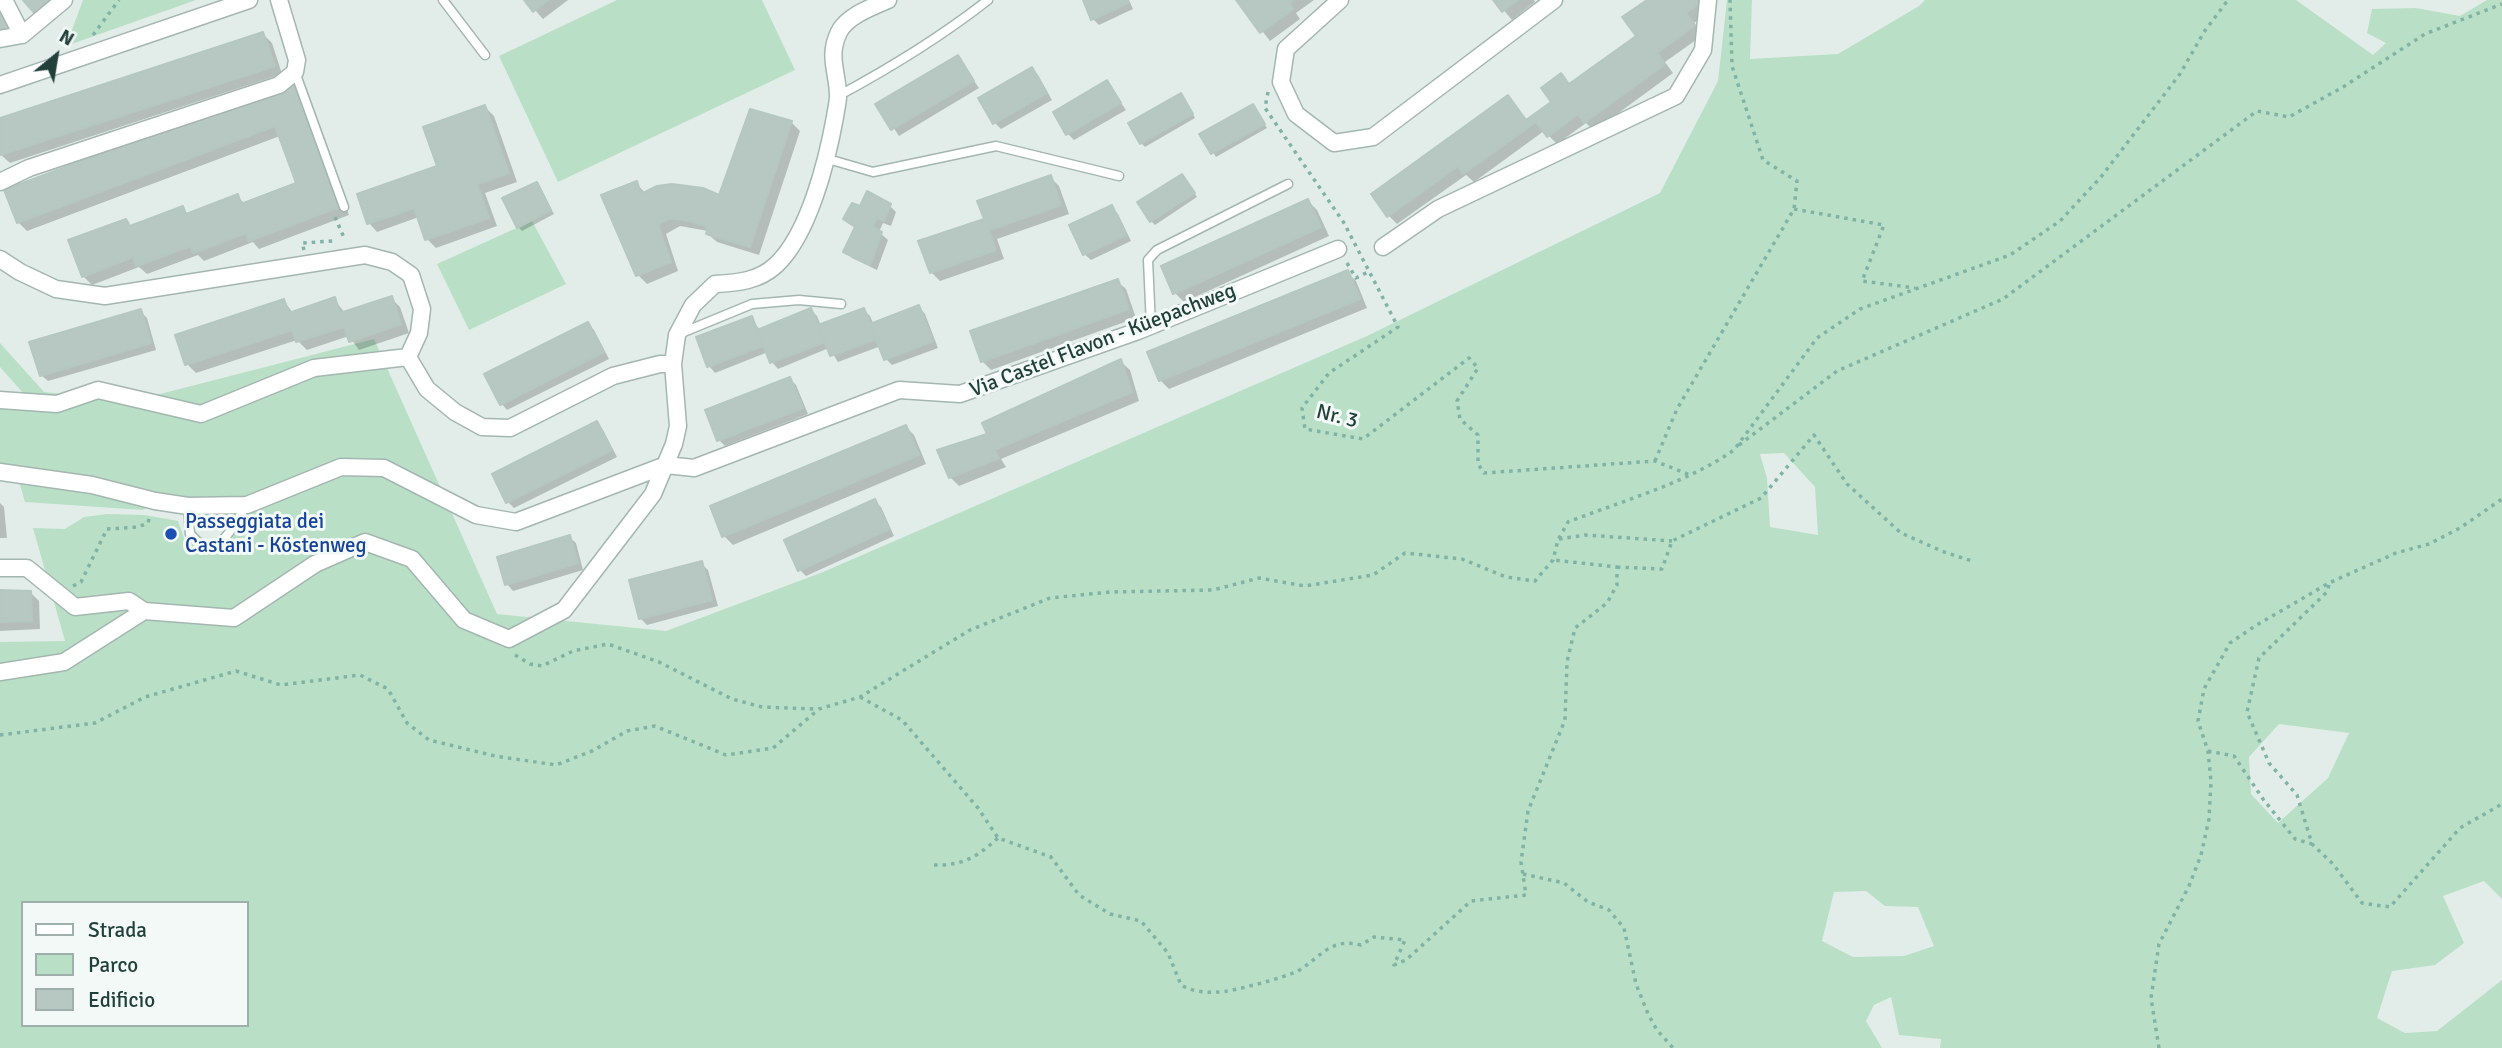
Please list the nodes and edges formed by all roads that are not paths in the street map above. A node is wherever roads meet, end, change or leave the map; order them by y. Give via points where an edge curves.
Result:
1 (4, 0) edge
2 (64, 0) edge
3 (250, 0) edge
4 (279, 0) edge
5 (443, 0) edge
6 (888, 0) edge
7 (988, 0) edge
8 (1340, 0) edge
9 (1554, 0) edge
10 (1708, 0) edge
11 (22, 35) junction
12 (0, 39) edge
13 (485, 55) dead end
14 (295, 72) junction
15 (0, 85) edge
16 (838, 96) junction
17 (828, 159) junction
18 (1119, 176) dead end
19 (0, 182) edge
20 (1288, 184) dead end
21 (344, 207) road end
22 (1383, 247) dead end
23 (1338, 249) road end
24 (0, 259) edge
25 (841, 304) dead end
26 (1152, 326) junction
27 (677, 335) junction
28 (408, 357) junction
29 (673, 364) junction
30 (0, 400) edge
31 (666, 465) junction
32 (0, 472) edge
33 (247, 505) junction
34 (188, 506) junction
35 (0, 568) edge
36 (144, 611) junction
37 (0, 672) edge

1 - 11 street
2 - 11 street
3 - 15 street
4 - 14 street via 297,60
5 - 13 lane
6 - 16 street via 860,12 840,31 832,60
7 - 16 lane
8 - 9 street via 1286,48 1281,82 1296,114 1334,143 1373,137
10 - 22 street via 1703,50 1676,96 1438,209
11 - 12 street
14 - 19 street via 279,85 29,168
14 - 21 lane
16 - 17 street
17 - 18 lane via 873,172 996,146
17 - 27 street via 797,235 776,265 759,277 715,284 693,305
20 - 26 lane via 1157,250 1148,260
23 - 26 street, Via Castel Flavon - Küepachweg
24 - 28 street via 56,289 105,296 365,255 392,262 411,275 422,309 419,333
25 - 27 lane via 799,300 752,304
26 - 31 street, Via Castel Flavon - Küepachweg via 960,394 899,390 694,468
27 - 29 street
28 - 29 street via 427,389 482,428 510,428 613,376
28 - 30 street via 314,368 201,414 98,390 57,404
29 - 31 street via 678,426
31 - 33 street via 516,522 476,515 384,468 341,467
31 - 36 street via 653,494 564,610 509,639 464,620 412,559 365,542 315,564 234,618
32 - 34 street via 92,485
33 - 34 street
33 - 34 lane via 226,540 213,548 190,534
35 - 36 street via 27,568 75,607 129,601
36 - 37 street via 64,662

